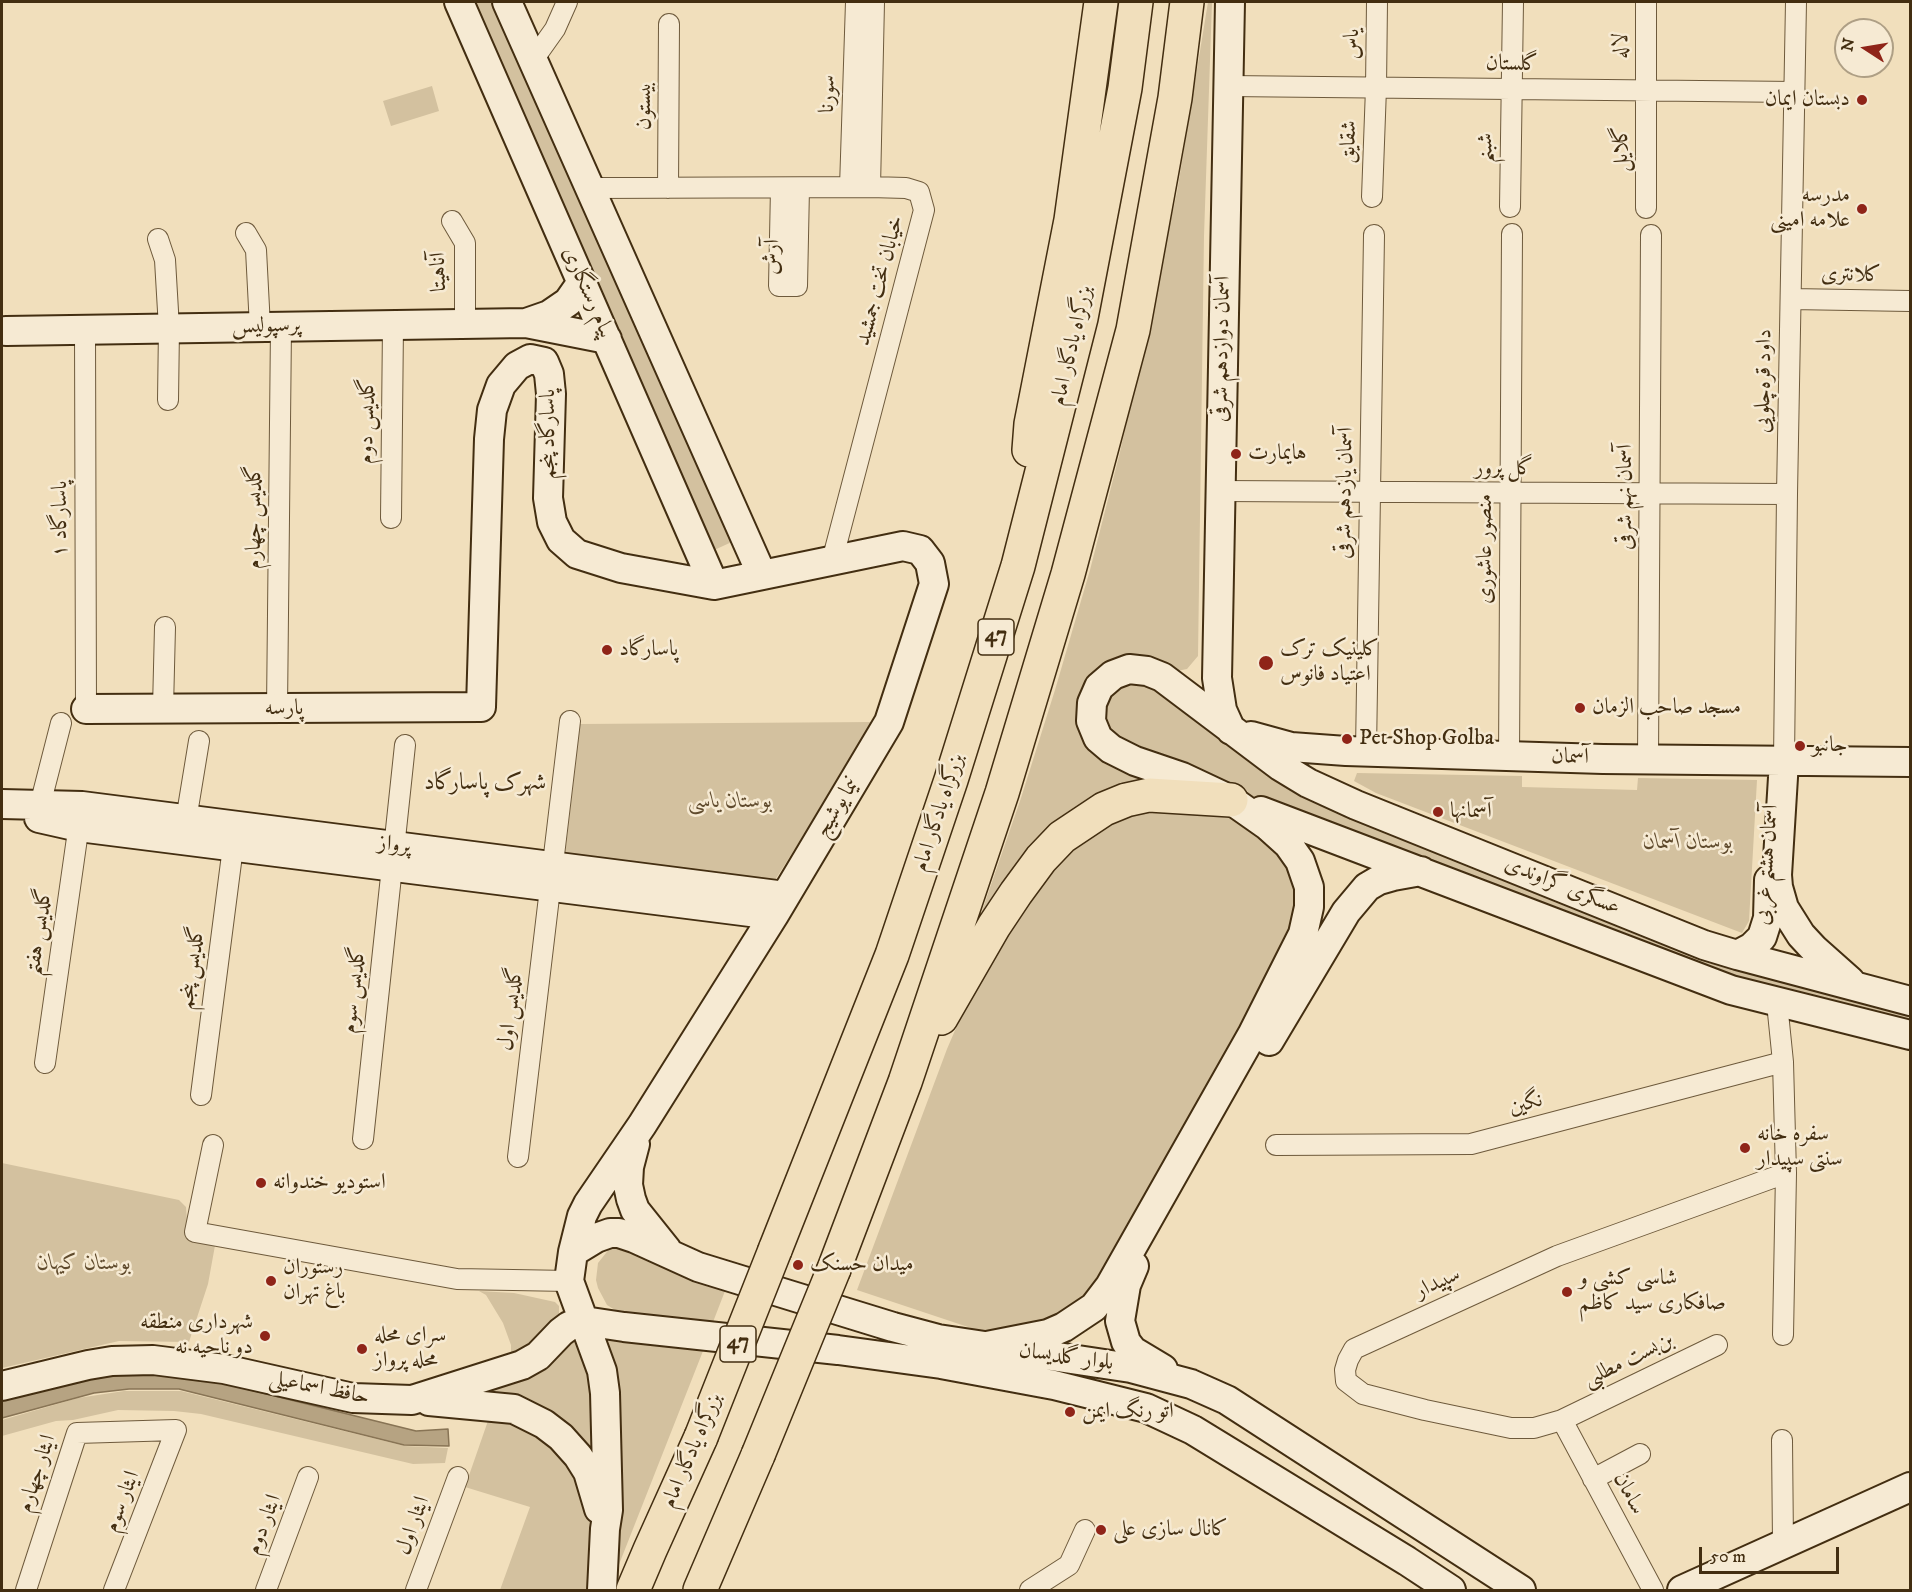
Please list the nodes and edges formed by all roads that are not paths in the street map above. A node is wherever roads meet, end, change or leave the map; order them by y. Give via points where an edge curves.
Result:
1 (459, 2) edge
2 (507, 2) edge
3 (567, 2) edge
4 (856, 2) edge
5 (874, 2) edge
6 (1101, 2) edge
7 (1136, 2) edge
8 (1187, 2) edge
9 (1230, 2) edge
10 (1377, 2) edge
11 (1513, 2) edge
12 (1646, 2) edge
13 (1796, 2) edge
14 (669, 24) dead end
15 (533, 60) junction
16 (1228, 86) junction
17 (1377, 88) junction
18 (1512, 89) junction
19 (1646, 90) junction
20 (1795, 92) junction
21 (860, 187) junction
22 (590, 188) junction
23 (669, 188) junction
24 (1372, 197) dead end
25 (1510, 207) dead end
26 (1646, 208) dead end
27 (452, 221) dead end
28 (246, 233) dead end
29 (1512, 234) dead end
30 (1374, 235) dead end
31 (1651, 235) dead end
32 (158, 239) dead end
33 (582, 282) junction
34 (1791, 299) junction
35 (1911, 301) edge
36 (526, 323) junction
37 (465, 324) junction
38 (393, 325) junction
39 (270, 327) junction
40 (169, 328) junction
41 (84, 330) junction
42 (6, 331) dead end
43 (607, 339) junction
44 (168, 400) dead end
45 (1220, 491) junction
46 (1371, 492) junction
47 (1510, 492) junction
48 (1650, 493) junction
49 (1787, 494) junction
50 (391, 518) dead end
51 (832, 561) junction
52 (1018, 566) junction
53 (762, 575) junction
54 (714, 585) junction
55 (1218, 610) junction
56 (165, 627) dead end
57 (1147, 671) junction
58 (481, 707) joint
59 (86, 708) joint
60 (163, 708) junction
61 (278, 709) junction
62 (570, 721) dead end
63 (61, 723) dead end
64 (1231, 730) junction
65 (198, 741) dead end
66 (405, 745) dead end
67 (1366, 751) junction
68 (1509, 757) junction
69 (1648, 760) junction
70 (1780, 761) junction
71 (1911, 762) edge
72 (1231, 800) junction
73 (40, 805) junction
74 (1356, 806) junction
75 (2, 807) edge
76 (80, 817) junction
77 (186, 820) junction
78 (234, 847) junction
79 (394, 857) junction
80 (1421, 871) junction
81 (551, 877) junction
82 (780, 906) junction
83 (1737, 956) junction
84 (1859, 988) junction
85 (1911, 1001) edge
86 (1777, 1003) junction
87 (1911, 1035) edge
88 (1783, 1062) junction
89 (45, 1063) dead end
90 (905, 1082) junction
91 (201, 1095) dead end
92 (642, 1125) junction
93 (363, 1139) dead end
94 (213, 1145) dead end
95 (1276, 1145) dead end
96 (518, 1157) dead end
97 (1786, 1173) junction
98 (573, 1252) junction
99 (670, 1255) junction
100 (569, 1281) junction
101 (584, 1321) junction
102 (1783, 1335) dead end
103 (1717, 1345) dead end
104 (987, 1346) junction
105 (1191, 1384) junction
106 (2, 1386) edge
107 (412, 1400) junction
108 (1562, 1420) junction
109 (176, 1430) joint
110 (1782, 1440) dead end
111 (1640, 1454) dead end
112 (308, 1477) dead end
113 (458, 1477) dead end
114 (1593, 1479) junction
115 (1911, 1487) edge
116 (605, 1528) junction
117 (1085, 1530) dead end
118 (1783, 1544) junction
119 (704, 1584) edge
120 (26, 1590) edge
121 (114, 1590) edge
122 (266, 1590) edge
123 (416, 1590) edge
124 (602, 1590) edge
125 (633, 1590) edge
126 (1030, 1590) edge
127 (1450, 1590) edge
128 (1520, 1590) edge
129 (1653, 1590) edge
130 (1682, 1590) edge

1 - 33 street, پیام رستگاری
2 - 15 street, پیام رستگاری
3 - 15 street via 555,29
4 - 21 street, سورنا
5 - 21 street, سورنا
6 - 52 highway via 1071,220 1031,424
7 - 52 highway, بزرگراه یادگار امام / 47 via 1125,88 1081,318
8 - 90 highway, 47 via 1175,98 1127,352 1068,574 1006,782
9 - 16 street, آسمان دوازدهم شرقی
10 - 17 street, یاس
11 - 18 street, شبنم
12 - 19 street, لاله
13 - 20 street, داود قره‌چلویی
14 - 23 street, بیستون
15 - 22 street, پیام رستگاری
16 - 17 street, گلستان
16 - 45 street, آسمان دوازدهم شرقی
17 - 18 street, گلستان
17 - 24 street, شقایق
18 - 19 street, گلستان
18 - 25 street, شبنم
19 - 20 street, گلستان
19 - 26 street, گلایل
20 - 34 street, داود قره‌چلویی
21 - 23 street, خیابان تخت جمشید
21 - 51 street, خیابان تخت جمشید via 919,192 924,210
22 - 23 street, خیابان تخت جمشید
22 - 53 street, پیام رستگاری
27 - 37 street, آناهیتا via 465,243
28 - 39 street, گلدیس چهارم via 256,250
29 - 47 street, منصور عاشوری
30 - 46 street, آسمان یازدهم شرقی
31 - 48 street, آسمان نهم شرقی
32 - 40 street via 165,260
33 - 36 street, پرسپولیس via 568,302 549,315
33 - 43 street, پیام رستگاری
34 - 35 street, کلانتری
34 - 49 street, داود قره‌چلویی
36 - 37 street, پرسپولیس
36 - 43 street, پرسپولیس
37 - 38 street, پرسپولیس
38 - 39 street, پرسپولیس
38 - 50 street, گلدیس دوم
39 - 40 street, پرسپولیس
39 - 61 street, گلدیس چهارم
40 - 41 street, پرسپولیس
40 - 44 street
41 - 42 street, پرسپولیس
41 - 59 street, پاسارگاد ۱
43 - 54 street, پیام رستگاری
45 - 46 street, گل پرور
45 - 55 street, آسمان دوازدهم شرقی
46 - 47 street, گل پرور
46 - 67 street, آسمان یازدهم شرقی
47 - 48 street, گل پرور
47 - 68 street, منصور عاشوری
48 - 49 street, گل پرور
48 - 69 street, آسمان نهم شرقی
49 - 70 street, داود قره‌چلویی
51 - 53 street
51 - 82 street, نیما یوشیج via 903,546 920,550 930,563 934,584 889,722
52 - 125 highway, بزرگراه یادگار امام / 47, bridge via 892,955 701,1437
53 - 54 street
54 - 58 street, پاسارگاد پنجم via 621,568 577,555 561,540 552,522 548,498 549,374 544,362 530,359 517,366 501,385 492,410
55 - 57 street via 1212,643 1197,673 1181,678
55 - 64 street, آسمان دوازدهم شرقی via 1219,695
56 - 60 street
57 - 64 street, عسگری گراوندی
57 - 72 street via 1129,669 1113,675 1100,687 1092,703 1091,721 1098,738 1135,761
58 - 61 street, پارسه
59 - 60 street, پارسه
60 - 61 street, پارسه
62 - 81 street
63 - 73 street
64 - 67 street, آسمان via 1290,747
64 - 74 street, عسگری گراوندی via 1280,766
65 - 77 street
66 - 79 street
67 - 68 street, آسمان
67 - 74 street via 1344,758 1334,773 1341,793
68 - 69 street, آسمان
69 - 70 street, آسمان
70 - 71 street, آسمان
70 - 83 street, آسمان هشتم غربی via 1767,918 1759,942
70 - 84 street, آسمان هشتم غربی via 1777,875 1784,908 1814,950
72 - 80 street, عسگری گراوندی
72 - 90 highway via 1149,795 1126,800 1104,809 1062,837 1041,859 994,926
72 - 104 street via 1268,826 1300,861 1310,896 1303,934 1252,1035 1110,1286 1094,1307 1064,1328
73 - 75 street, پرواز
73 - 76 street, پرواز
74 - 83 street, عسگری گراوندی
75 - 76 street, پرواز
76 - 77 street, پرواز
76 - 78 street, پرواز
76 - 89 street, گلدیس هفتم
77 - 79 street, پرواز
78 - 79 street, پرواز
78 - 91 street, گلدیس پنجم
79 - 81 street, پرواز
79 - 93 street, گلدیس سوم
80 - 86 street, عسگری گراوندی via 1731,990
80 - 105 street via 1379,880 1367,887 1346,912 1146,1241 1134,1267 1126,1285 1120,1321 1126,1342 1142,1358
81 - 82 street, پرواز
81 - 96 street, گلدیس اول
82 - 92 street, نیما یوشیج
83 - 84 street, عسگری گراوندی
84 - 85 street, عسگری گراوندی
86 - 87 street, عسگری گراوندی
86 - 88 street
88 - 95 street, نگین via 1471,1144
88 - 97 street
90 - 119 highway, 47, bridge via 834,1269
92 - 98 street via 588,1203
92 - 99 street via 629,1167 631,1199 635,1210
94 - 100 street via 195,1233 457,1280
97 - 102 street
97 - 108 street, سپیدار via 1557,1256 1354,1349 1345,1370 1346,1381 1364,1394 1425,1410 1511,1428 1534,1428
98 - 99 street, بلوار گلدیسان via 596,1238 619,1233
98 - 100 street
99 - 104 street, بلوار گلدیسان via 872,1322 938,1339
100 - 101 street
101 - 107 street, حافظ اسماعیلی via 569,1326 538,1356 522,1365
101 - 116 street via 602,1371 605,1393
101 - 127 street, بلوار گلدیسان via 941,1364 1054,1385 1146,1408 1193,1430
103 - 108 street, بن‌بست مطلبی
104 - 105 street, بلوار گلدیسان via 1121,1366
105 - 128 street, بلوار گلدیسان via 1227,1400
106 - 107 street, حافظ اسماعیلی via 88,1365 153,1360 224,1370 353,1398
107 - 116 street via 514,1409 544,1424 561,1437 588,1472
108 - 114 street, سامان
109 - 120 street, ایثار چهارم via 77,1433
109 - 121 street, ایثار سوم
110 - 118 street
111 - 114 street
112 - 122 street, ایثار دوم
113 - 123 street, ایثار اول
114 - 129 street, سامان
115 - 118 street
116 - 124 street
117 - 126 street via 1068,1565
118 - 130 street

